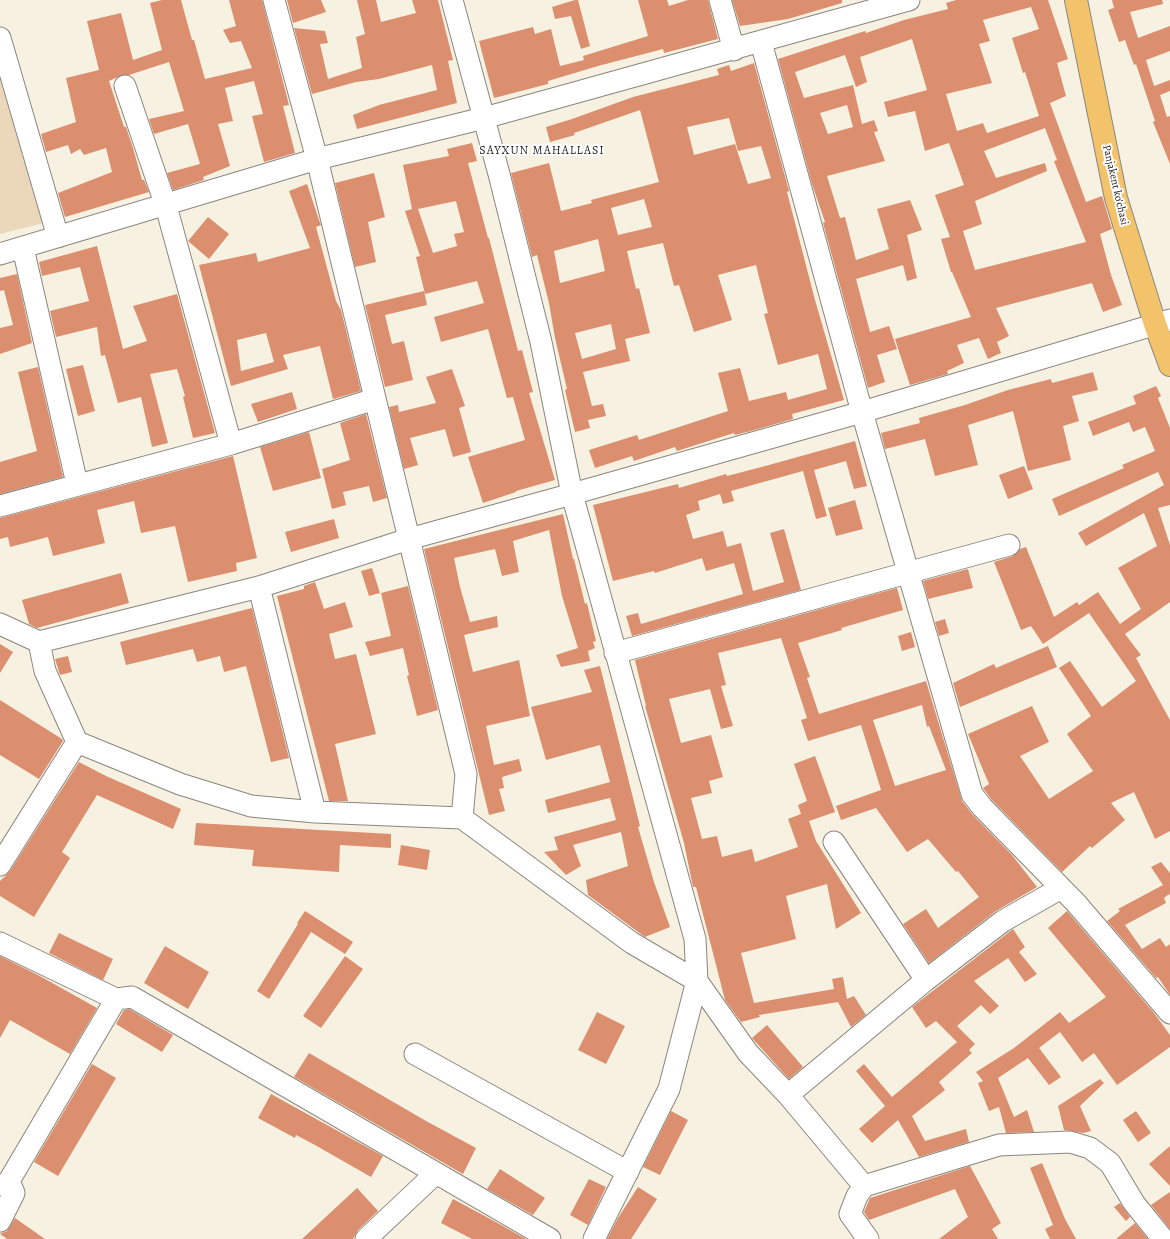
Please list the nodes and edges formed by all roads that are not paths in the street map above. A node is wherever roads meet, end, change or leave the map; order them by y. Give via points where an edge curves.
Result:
1 (274, 0) edge
2 (452, 0) edge
3 (720, 0) edge
4 (909, 0) edge
5 (1076, 0) edge
6 (0, 38) edge
7 (761, 42) junction
8 (734, 50) junction
9 (125, 86) dead end
10 (484, 118) junction
11 (317, 159) junction
12 (166, 206) junction
13 (58, 238) junction
14 (23, 248) junction
15 (0, 254) edge
16 (1162, 322) edge
17 (1170, 365) edge
18 (375, 399) junction
19 (862, 412) junction
20 (231, 444) junction
21 (77, 484) junction
22 (572, 494) junction
23 (0, 506) edge
24 (409, 539) junction
25 (1009, 545) dead end
26 (907, 573) junction
27 (259, 586) junction
28 (0, 624) edge
29 (39, 642) junction
30 (615, 653) junction
31 (77, 742) junction
32 (315, 812) junction
33 (462, 818) junction
34 (834, 842) dead end
35 (0, 865) edge
36 (1061, 888) junction
37 (0, 943) edge
38 (926, 980) junction
39 (697, 981) junction
40 (116, 999) junction
41 (1170, 1013) edge
42 (414, 1054) dead end
43 (788, 1095) junction
44 (628, 1172) junction
45 (436, 1174) junction
46 (5, 1183) edge
47 (864, 1186) junction
48 (0, 1221) edge
49 (366, 1239) edge
50 (550, 1239) edge
51 (594, 1239) edge
52 (868, 1239) edge
53 (1163, 1239) edge

1 - 11 street
2 - 10 street
3 - 8 street
4 - 7 street
5 - 16 main road, Panjakent ko'chasi via 1116,198
6 - 13 street
7 - 8 street
7 - 19 street
8 - 10 street
9 - 12 street
10 - 11 street
10 - 22 street via 541,342
11 - 12 street
11 - 18 street
12 - 13 street
12 - 20 street
13 - 14 street
14 - 15 street
14 - 21 street
16 - 17 main road, Panjakent ko'chasi
16 - 19 street
18 - 20 street
18 - 24 street
19 - 22 street
19 - 26 street
20 - 21 street
21 - 23 street
22 - 24 street
22 - 30 street
24 - 27 street
24 - 33 street via 466,774
25 - 26 street
26 - 30 street
26 - 36 street via 972,794
27 - 29 street
27 - 32 street
28 - 29 street
29 - 31 street via 45,671
30 - 39 street via 695,939
31 - 32 street via 180,784 251,806
31 - 35 street
32 - 33 street
33 - 39 street via 632,943
34 - 38 street
36 - 38 street via 1002,921
36 - 41 street
37 - 40 street
38 - 43 street
39 - 43 street via 748,1053
39 - 44 street via 669,1089
40 - 45 street via 132,997
40 - 46 street
42 - 44 street
43 - 47 street
44 - 51 street
45 - 49 street
45 - 50 street
46 - 48 street via 14,1193
47 - 52 street via 850,1214
47 - 53 street via 999,1145 1070,1142 1090,1148 1110,1163 1134,1203

